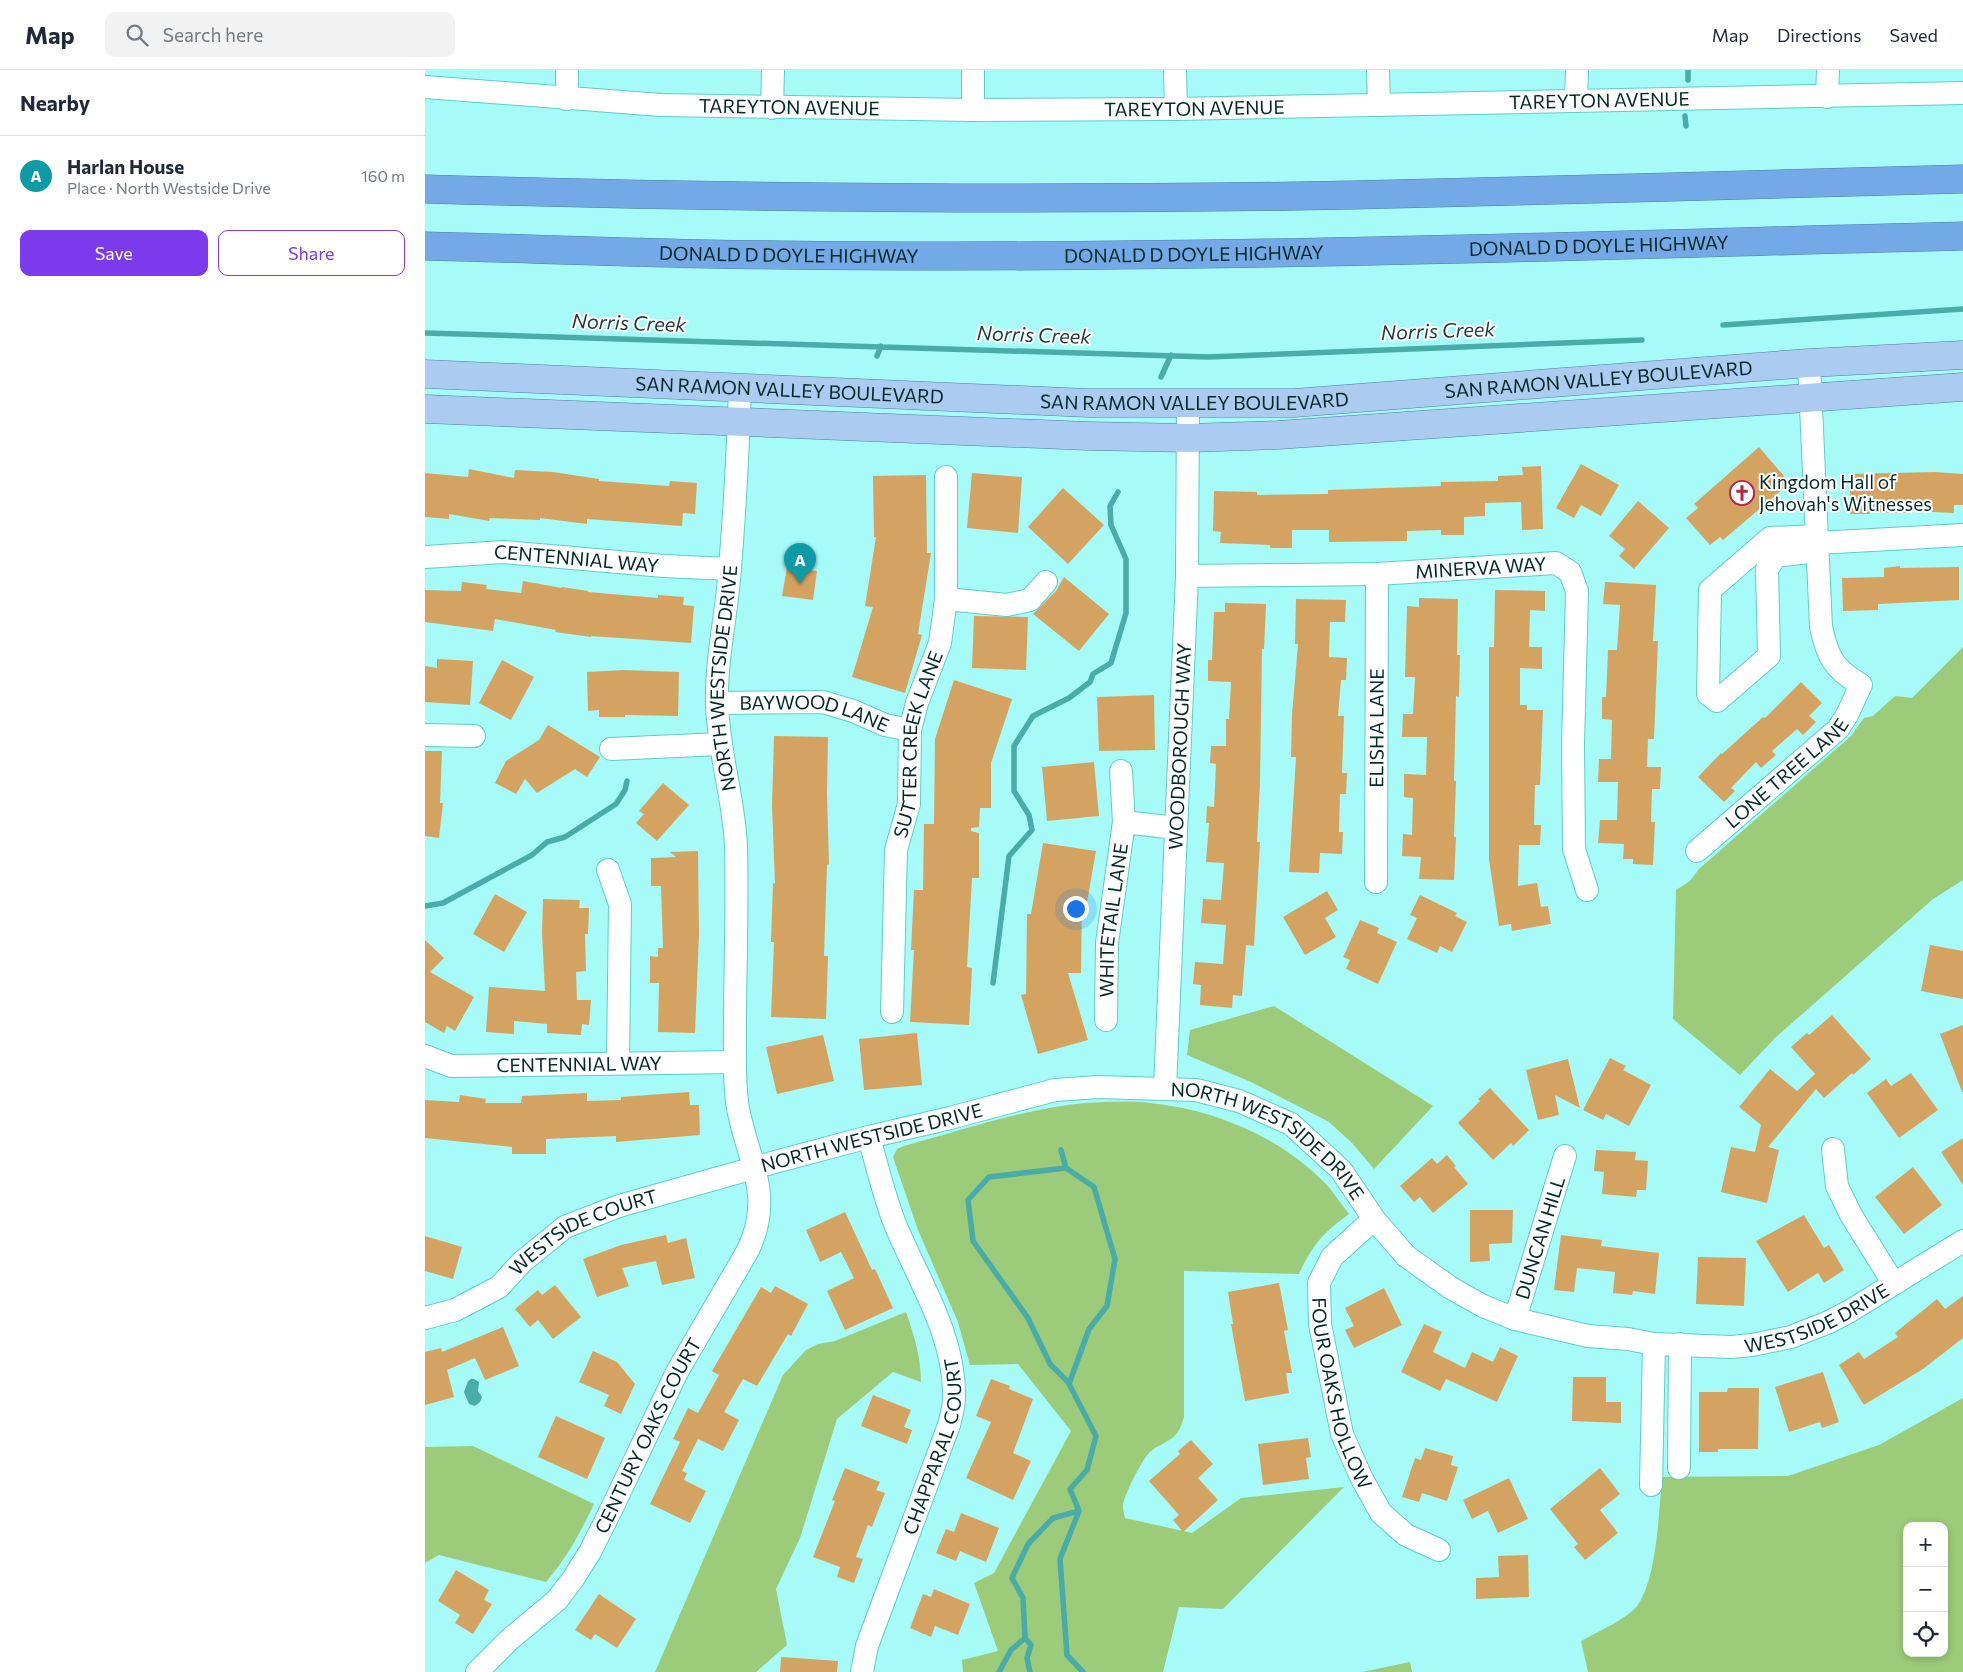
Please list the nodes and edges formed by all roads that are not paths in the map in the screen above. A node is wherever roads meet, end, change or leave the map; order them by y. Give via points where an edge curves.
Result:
1 (567, 70) edge
2 (773, 70) edge
3 (973, 70) edge
4 (1175, 70) edge
5 (1378, 70) edge
6 (1577, 70) edge
7 (1828, 70) edge
8 (425, 87) edge
9 (1963, 93) edge
10 (1827, 97) junction
11 (567, 99) junction
12 (1576, 101) junction
13 (1379, 105) junction
14 (772, 108) junction
15 (1176, 109) junction
16 (973, 110) junction
17 (1963, 179) edge
18 (425, 189) edge
19 (1963, 236) edge
20 (425, 246) edge
21 (1963, 355) edge
22 (1809, 363) junction
23 (425, 374) edge
24 (1963, 387) edge
25 (740, 389) junction
26 (1811, 397) junction
27 (1188, 404) junction
28 (425, 408) edge
29 (739, 422) junction
30 (1188, 438) junction
31 (946, 478) dead end
32 (1963, 535) edge
33 (1809, 544) junction
34 (425, 557) edge
35 (730, 569) junction
36 (1377, 574) junction
37 (1187, 576) junction
38 (1046, 582) dead end
39 (947, 599) junction
40 (717, 703) junction
41 (910, 730) junction
42 (425, 735) edge
43 (475, 736) dead end
44 (720, 744) junction
45 (611, 749) dead end
46 (1121, 771) dead end
47 (1125, 822) junction
48 (1176, 828) junction
49 (1697, 851) dead end
50 (608, 870) dead end
51 (1376, 882) dead end
52 (1587, 890) dead end
53 (892, 1012) dead end
54 (1106, 1020) dead end
55 (425, 1056) edge
56 (735, 1062) junction
57 (618, 1063) junction
58 (1165, 1088) junction
59 (869, 1137) junction
60 (1833, 1149) dead end
61 (1565, 1156) dead end
62 (753, 1168) junction
63 (1374, 1218) junction
64 (1963, 1241) edge
65 (1894, 1284) junction
66 (425, 1318) edge
67 (1515, 1319) junction
68 (1654, 1344) junction
69 (1680, 1344) junction
70 (1679, 1468) dead end
71 (1651, 1485) dead end
72 (1439, 1550) dead end
73 (477, 1672) edge
74 (862, 1672) edge

1 - 11 street
2 - 14 street
3 - 16 street
4 - 15 street
5 - 13 street
6 - 12 street
7 - 10 street
8 - 11 street, TAREYTON AVENUE
9 - 10 street, TAREYTON AVENUE
10 - 12 street, TAREYTON AVENUE
11 - 14 street, TAREYTON AVENUE
12 - 13 street, TAREYTON AVENUE
13 - 15 street, TAREYTON AVENUE
14 - 16 street, TAREYTON AVENUE
15 - 16 street, TAREYTON AVENUE
17 - 18 highway via 1350,195 765,197
19 - 20 highway, DONALD D DOYLE HIGHWAY via 1159,254 781,255
21 - 22 main road, SAN RAMON VALLEY BOULEVARD
22 - 26 street
22 - 27 main road, SAN RAMON VALLEY BOULEVARD via 1294,403
23 - 25 main road, SAN RAMON VALLEY BOULEVARD
24 - 26 main road, SAN RAMON VALLEY BOULEVARD
25 - 27 main road, SAN RAMON VALLEY BOULEVARD
25 - 29 street, NORTH WESTSIDE DRIVE
26 - 30 main road, SAN RAMON VALLEY BOULEVARD via 1361,430
26 - 33 street
27 - 30 street, WOODBOROUGH WAY
28 - 29 main road, SAN RAMON VALLEY BOULEVARD
29 - 30 main road, SAN RAMON VALLEY BOULEVARD
29 - 35 street, NORTH WESTSIDE DRIVE
30 - 37 street, WOODBOROUGH WAY
31 - 39 street, SUTTER CREEK LANE
32 - 33 street
33 - 33 street via 1770,538 1710,590 1708,694 1717,701 1769,656 1767,569 1776,556
33 - 49 street, LONE TREE LANE via 1827,650 1837,666 1861,685 1838,729
34 - 35 street, CENTENNIAL WAY via 504,552
35 - 40 street, NORTH WESTSIDE DRIVE
36 - 37 street, MINERVA WAY
36 - 51 street, ELISHA LANE
36 - 52 street, MINERVA WAY via 1556,563 1570,572 1577,591 1574,849
37 - 48 street, WOODBOROUGH WAY
38 - 39 street via 1030,600 1007,606
39 - 41 street, SUTTER CREEK LANE via 940,643
40 - 41 street, BAYWOOD LANE via 823,702 885,725
40 - 44 street, NORTH WESTSIDE DRIVE
41 - 53 street, SUTTER CREEK LANE via 909,804 896,850
42 - 43 street
44 - 45 street
44 - 56 street, NORTH WESTSIDE DRIVE via 736,844
46 - 47 street, WHITETAIL LANE
47 - 48 street, WHITETAIL LANE
47 - 54 street, WHITETAIL LANE via 1107,943
48 - 58 street, WOODBOROUGH WAY
50 - 57 street via 621,904
55 - 57 street, CENTENNIAL WAY via 451,1066
56 - 57 street, CENTENNIAL WAY
56 - 62 street, NORTH WESTSIDE DRIVE via 738,1110
58 - 59 street, NORTH WESTSIDE DRIVE via 1055,1090
58 - 63 street, NORTH WESTSIDE DRIVE via 1196,1090 1239,1101 1291,1124 1341,1170
59 - 62 street, NORTH WESTSIDE DRIVE
59 - 74 street, CHAPPARAL COURT via 895,1224 942,1330 953,1370 954,1401 949,1425 867,1646
60 - 65 street via 1837,1186
61 - 67 street, DUNCAN HILL
62 - 66 street, WESTSIDE COURT via 619,1206 565,1227 522,1262 499,1287 455,1310
62 - 73 street, CENTURY OAKS COURT via 761,1204 756,1235 677,1372 590,1552 557,1600
63 - 67 street, NORTH WESTSIDE DRIVE via 1406,1256 1451,1288
63 - 72 street, FOUR OAKS HOLLOW via 1332,1257 1319,1283 1320,1324 1342,1434 1361,1477 1381,1513 1406,1535
64 - 65 street, WESTSIDE DRIVE
65 - 69 street, WESTSIDE DRIVE via 1843,1315 1791,1337 1731,1347
67 - 68 street, NORTH WESTSIDE DRIVE via 1588,1336
68 - 69 street, WESTSIDE DRIVE
68 - 71 street
69 - 70 street

